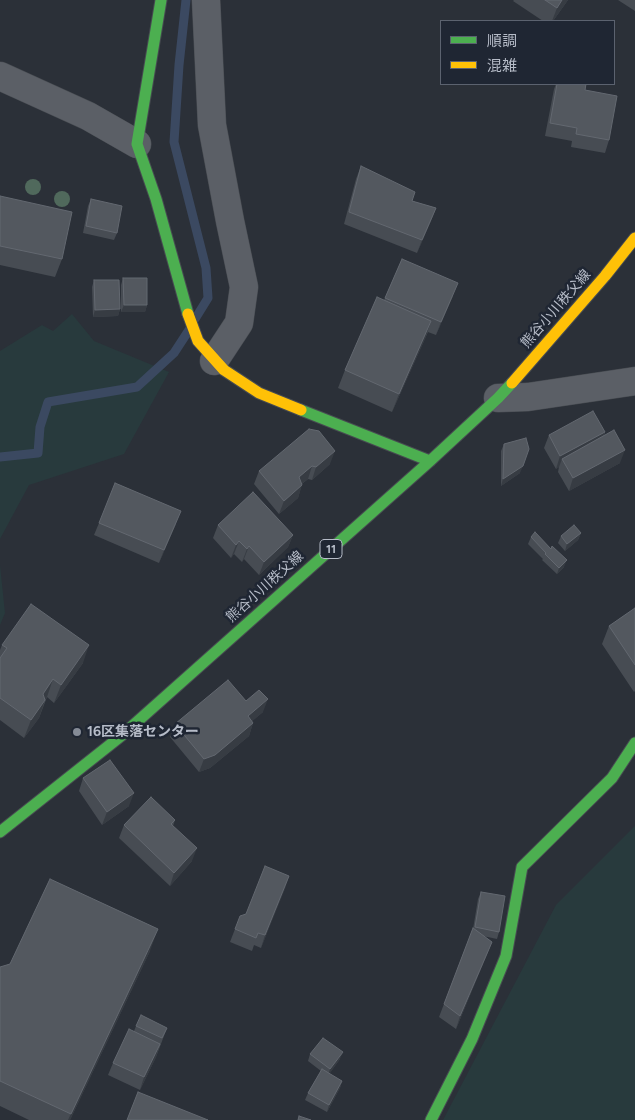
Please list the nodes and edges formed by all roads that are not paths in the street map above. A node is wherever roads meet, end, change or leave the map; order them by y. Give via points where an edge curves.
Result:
1 (161, 0) edge
2 (206, 0) edge
3 (0, 76) edge
4 (138, 144) junction
5 (635, 238) edge
6 (214, 361) junction
7 (635, 381) edge
8 (498, 398) junction
9 (430, 461) junction
10 (635, 742) edge
11 (0, 832) edge
12 (431, 1120) edge

1 - 4 street
2 - 6 street via 212,125 244,287 239,323
3 - 4 street via 88,116
4 - 6 street via 193,330
5 - 8 street, 熊谷小川秩父線 / 11
6 - 9 street via 269,398
7 - 8 street via 528,397
8 - 9 street, 熊谷小川秩父線 / 11
9 - 11 street, 熊谷小川秩父線 / 11 via 121,736
10 - 12 street via 612,778 522,868 506,956 472,1039

